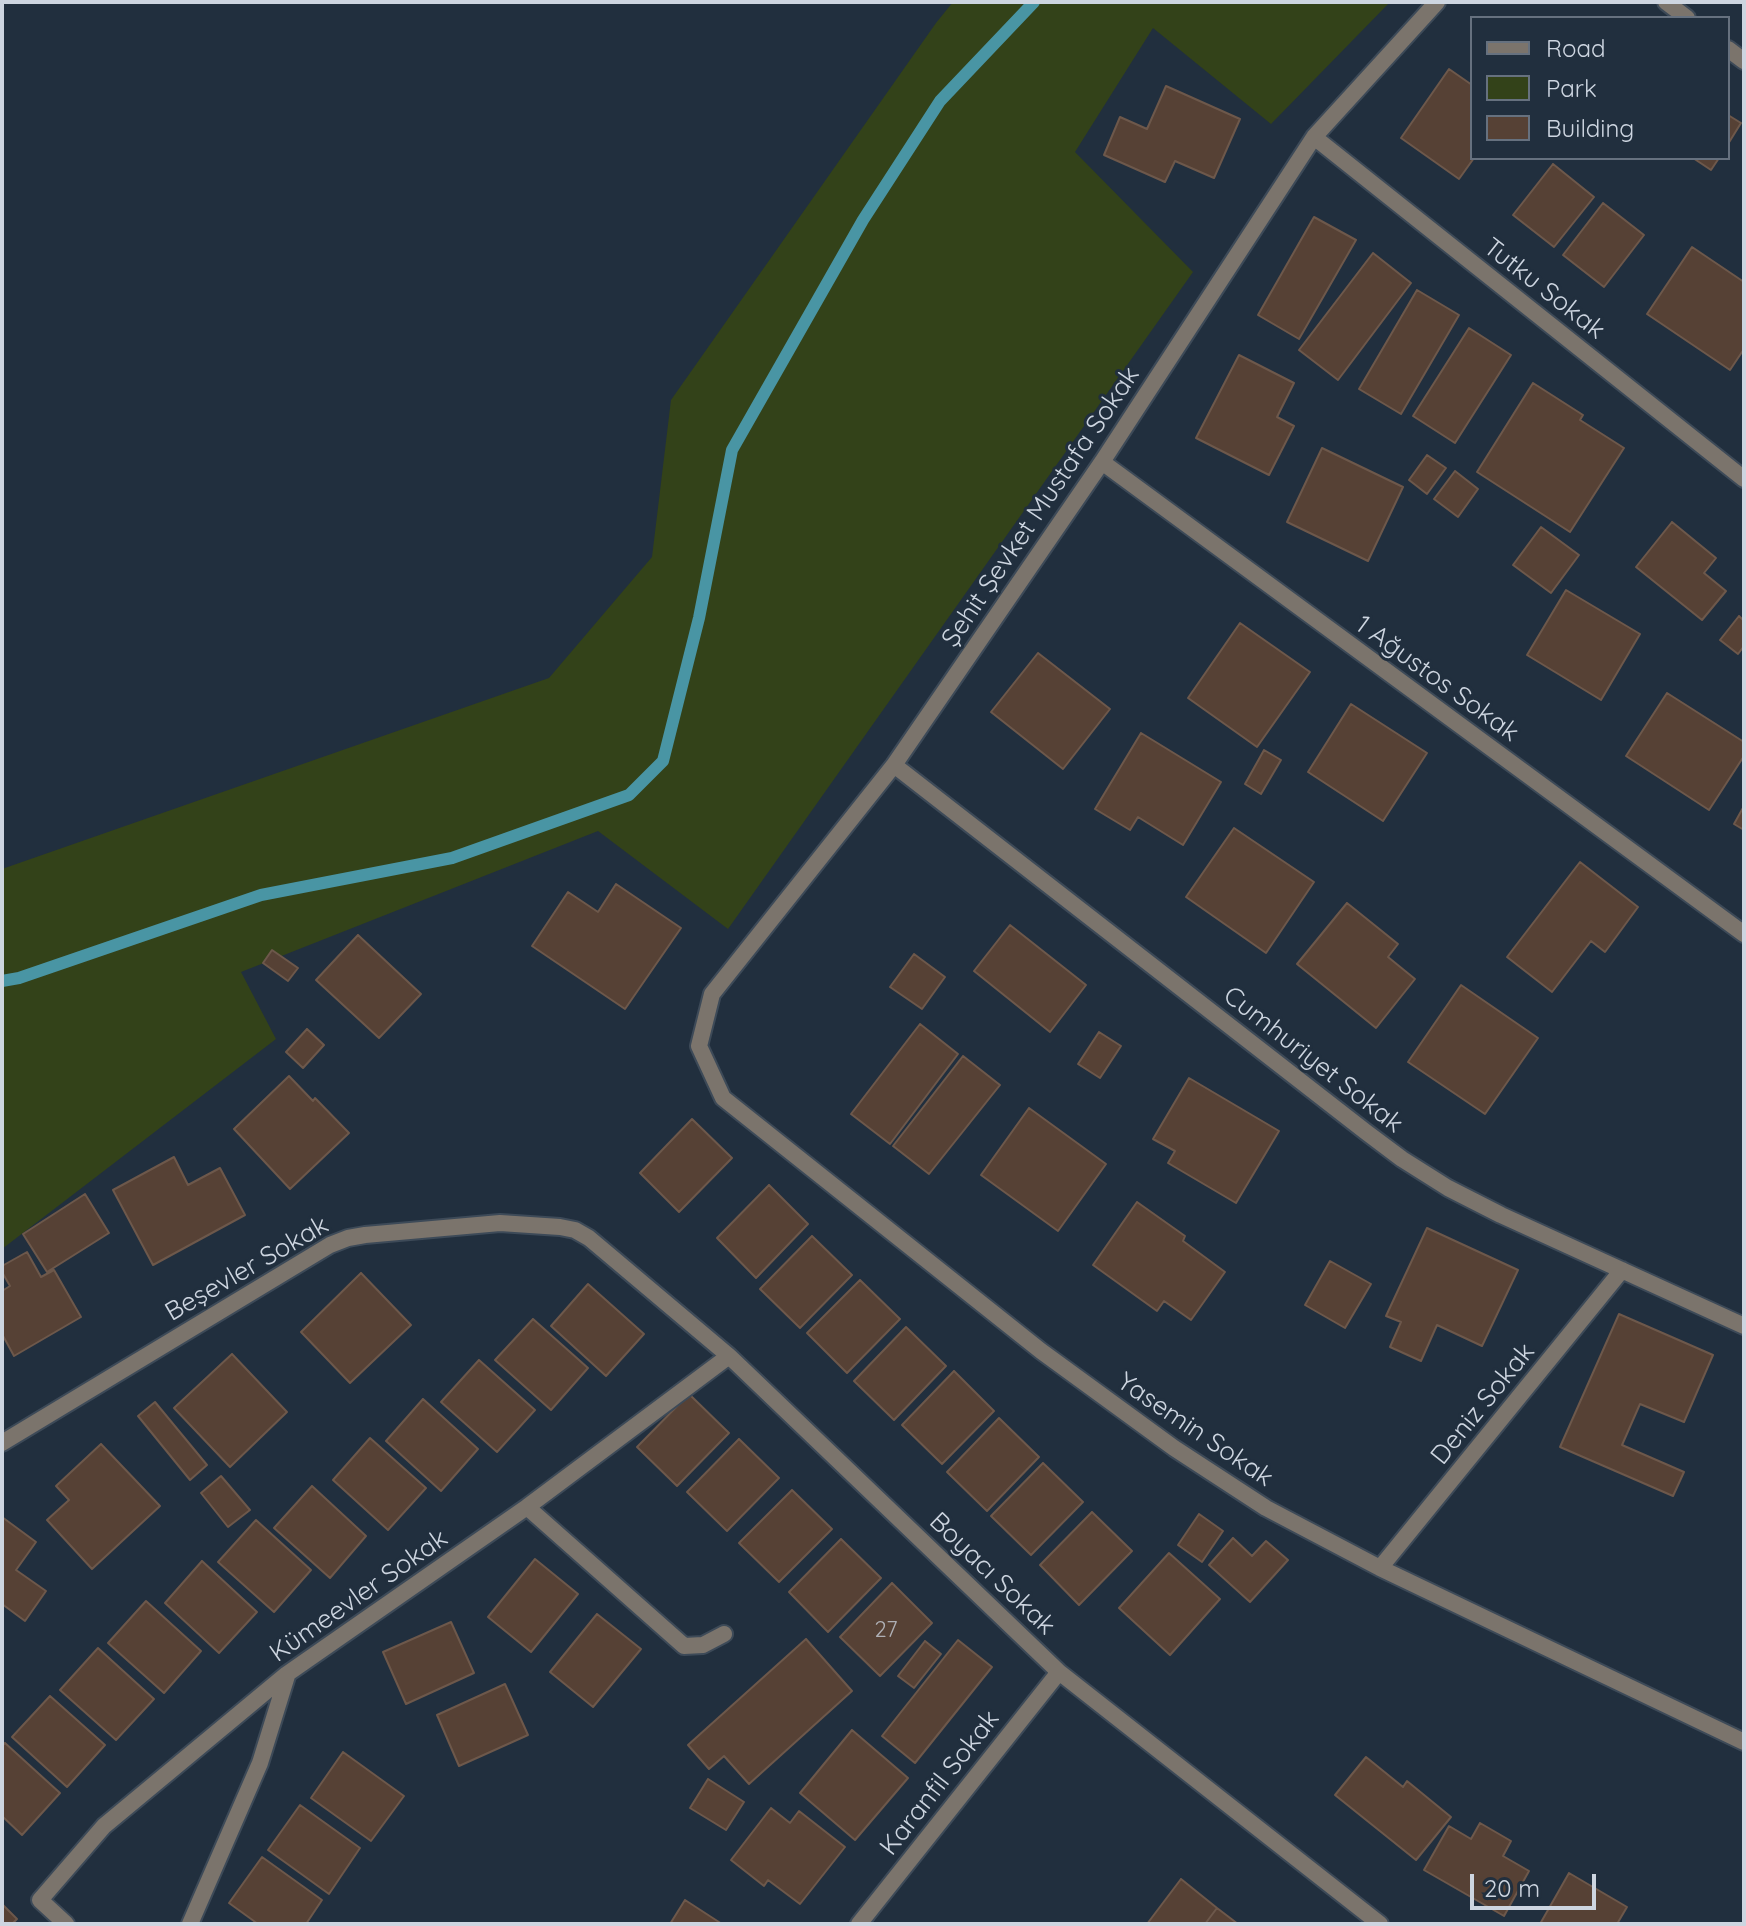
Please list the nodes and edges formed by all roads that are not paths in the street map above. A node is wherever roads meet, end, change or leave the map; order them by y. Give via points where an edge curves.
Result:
1 (1437, 2) edge
2 (1666, 2) edge
3 (1684, 16) edge
4 (1314, 137) junction
5 (1102, 462) junction
6 (1744, 479) edge
7 (894, 765) junction
8 (1744, 934) edge
9 (699, 1046) joint
10 (589, 1238) joint
11 (1622, 1270) junction
12 (1744, 1326) edge
13 (729, 1356) junction
14 (2, 1443) edge
15 (527, 1507) junction
16 (1380, 1568) junction
17 (724, 1634) dead end
18 (1059, 1672) junction
19 (287, 1674) junction
20 (1744, 1742) edge
21 (66, 1924) edge
22 (190, 1924) edge
23 (859, 1924) edge
24 (1380, 1924) edge

1 - 4 street, Şehit Şevket Mustafa Sokak
2 - 3 street
4 - 5 street, Şehit Şevket Mustafa Sokak
4 - 6 street, Tutku Sokak
5 - 7 street, Şehit Şevket Mustafa Sokak
5 - 8 street, 1 Ağustos Sokak
7 - 9 street, Şehit Şevket Mustafa Sokak via 712,994
7 - 11 street, Cumhuriyet Sokak via 1402,1159 1461,1194
9 - 16 street, Yasemin Sokak via 723,1098 1041,1351 1266,1508
10 - 13 street, Boyacı Sokak
10 - 14 street, Beşevler Sokak via 560,1227 500,1223 348,1238
11 - 12 street, Cumhuriyet Sokak
11 - 16 street, Deniz Sokak
13 - 15 street, Kümeevler Sokak
13 - 18 street, Boyacı Sokak
15 - 17 street via 684,1646 703,1645
15 - 19 street, Kümeevler Sokak
16 - 20 street, Yasemin Sokak
18 - 23 street, Karanfil Sokak
18 - 24 street, Boyacı Sokak
19 - 21 street, Kümeevler Sokak via 104,1826 40,1900
19 - 22 street via 260,1763

